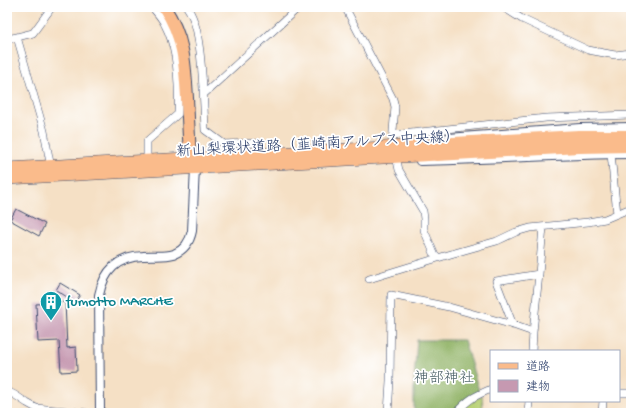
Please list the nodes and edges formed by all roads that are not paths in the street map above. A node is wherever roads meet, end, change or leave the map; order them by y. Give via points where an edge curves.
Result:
1 (52, 7) edge
2 (152, 7) edge
3 (164, 7) edge
4 (172, 7) edge
5 (187, 7) edge
6 (299, 7) edge
7 (345, 7) edge
8 (503, 7) edge
9 (17, 37) junction
10 (7, 39) edge
11 (631, 53) edge
12 (204, 94) junction
13 (631, 115) edge
14 (631, 127) edge
15 (631, 136) edge
16 (393, 139) junction
17 (631, 146) edge
18 (320, 150) junction
19 (437, 150) junction
20 (261, 154) junction
21 (611, 154) junction
22 (631, 154) edge
23 (147, 160) junction
24 (194, 161) junction
25 (397, 161) junction
26 (294, 163) junction
27 (7, 168) edge
28 (51, 171) junction
29 (7, 179) edge
30 (631, 208) edge
31 (617, 214) junction
32 (543, 227) junction
33 (436, 258) junction
34 (539, 274) junction
35 (369, 279) dead end
36 (513, 325) junction
37 (533, 332) junction
38 (532, 350) edge
39 (490, 389) edge
40 (7, 391) edge
41 (620, 393) edge
42 (631, 393) edge
43 (529, 402) edge
44 (603, 402) edge
45 (86, 413) edge
46 (100, 413) edge
47 (388, 413) edge
48 (456, 413) edge
49 (528, 413) edge
50 (604, 413) edge

1 - 9 street via 33,33
2 - 23 street via 165,24 172,40 179,92 178,114 147,141
3 - 24 highway via 177,30 182,46
4 - 24 highway via 182,27 192,63
5 - 12 street via 196,26
6 - 12 street
7 - 16 street via 393,99
8 - 11 street via 522,19 588,50 615,55
9 - 10 street
9 - 28 street via 44,131
12 - 20 street via 205,130 224,144 257,143
13 - 16 street via 546,118
14 - 16 street
15 - 19 highway, 新山梨環状道路（韮崎南アルプス中央線） via 579,136
16 - 18 street
17 - 19 highway, 新山梨環状道路（韮崎南アルプス中央線）
18 - 19 main road, 新山梨環状道路（韮崎南アルプス中央線）
18 - 20 main road, 新山梨環状道路（韮崎南アルプス中央線）
19 - 26 main road, 新山梨環状道路（韮崎南アルプス中央線）
20 - 24 main road, 新山梨環状道路（韮崎南アルプス中央線）
21 - 22 street
21 - 25 street
21 - 31 street
23 - 24 main road, 新山梨環状道路（韮崎南アルプス中央線）
23 - 28 main road, 新山梨環状道路（韮崎南アルプス中央線）
24 - 26 main road, 新山梨環状道路（韮崎南アルプス中央線）
24 - 28 main road, 新山梨環状道路（韮崎南アルプス中央線）
24 - 46 street via 192,231 186,246 164,256 125,259 111,269 101,285
25 - 26 street
25 - 33 street via 399,170 423,211 424,230
27 - 28 main road, 新山梨環状道路（韮崎南アルプス中央線）
28 - 29 main road, 新山梨環状道路（韮崎南アルプス中央線）
30 - 31 street
31 - 32 street via 588,222
32 - 33 street via 516,232 497,241
32 - 34 street
33 - 35 street
34 - 36 street via 496,281
34 - 37 street
36 - 37 street
36 - 47 street via 449,307 392,295
37 - 38 street
39 - 48 street via 472,398
40 - 45 street via 36,408
41 - 42 street
43 - 49 street
44 - 50 street

